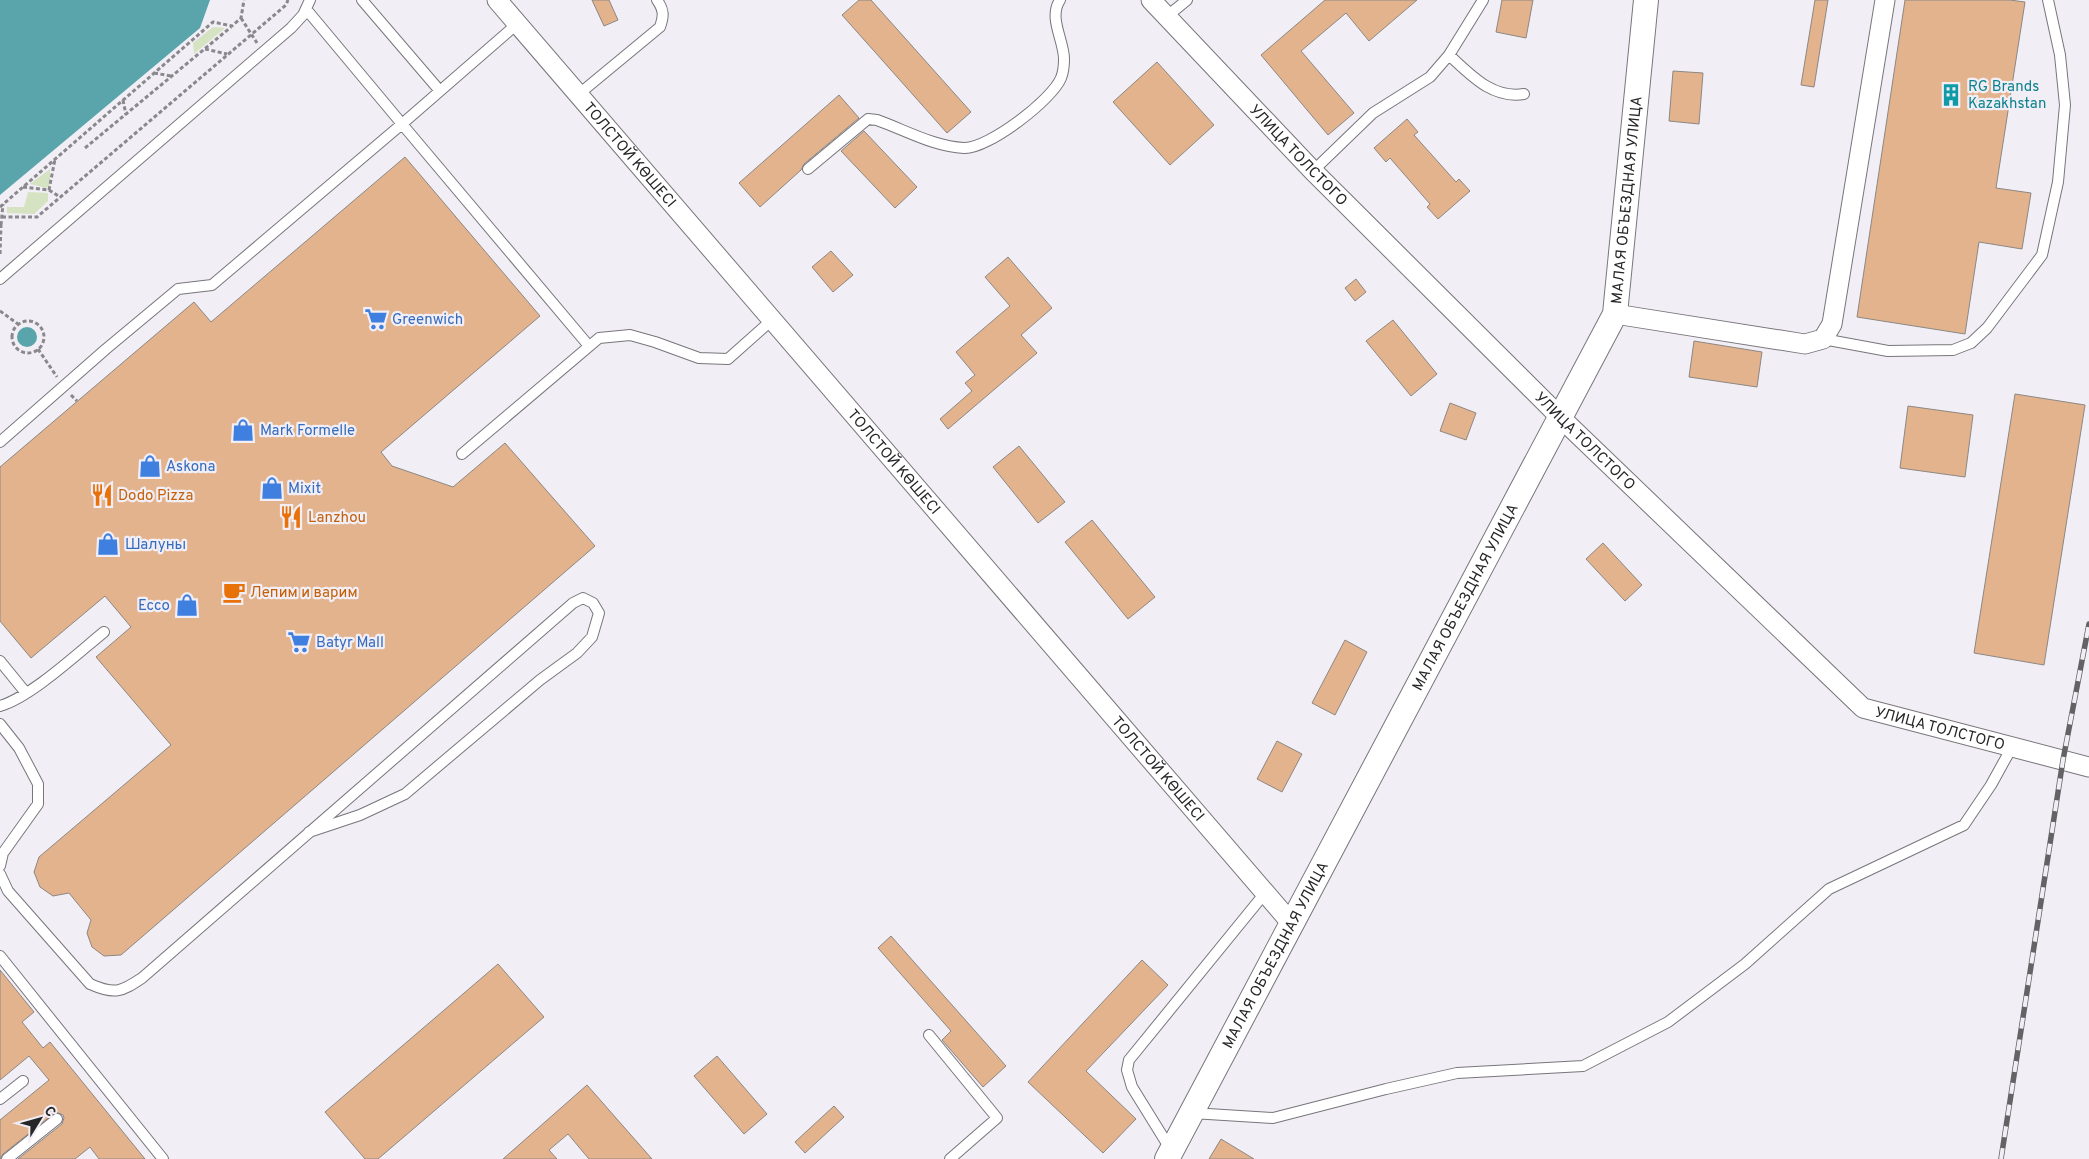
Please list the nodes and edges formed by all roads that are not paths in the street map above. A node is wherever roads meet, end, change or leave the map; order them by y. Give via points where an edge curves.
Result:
1 (362, 0) edge
2 (497, 0) edge
3 (657, 0) edge
4 (1060, 0) edge
5 (1151, 0) edge
6 (1187, 0) edge
7 (1483, 0) edge
8 (1646, 0) edge
9 (1885, 0) edge
10 (2048, 0) edge
11 (308, 4) edge
12 (1166, 17) junction
13 (517, 24) junction
14 (1448, 55) junction
15 (440, 91) junction
16 (579, 94) junction
17 (1524, 94) dead end
18 (402, 124) junction
19 (808, 169) dead end
20 (1313, 171) junction
21 (0, 279) edge
22 (1615, 314) junction
23 (772, 319) junction
24 (1823, 339) junction
25 (589, 346) junction
26 (1561, 418) junction
27 (0, 442) edge
28 (462, 454) dead end
29 (104, 632) dead end
30 (0, 661) edge
31 (26, 693) junction
32 (0, 706) edge
33 (0, 724) edge
34 (2012, 747) junction
35 (2089, 767) edge
36 (309, 832) junction
37 (0, 866) edge
38 (0, 874) edge
39 (1265, 893) junction
40 (1292, 924) junction
41 (0, 956) edge
42 (929, 1035) dead end
43 (23, 1081) dead end
44 (0, 1099) edge
45 (1191, 1113) junction
46 (57, 1119) dead end
47 (1169, 1155) edge
48 (7, 1159) edge
49 (162, 1159) edge
50 (950, 1159) edge

1 - 15 lane
2 - 13 street, ТОЛСТОЙ КӨШЕСІ
3 - 16 lane via 664,16 660,27
4 - 19 lane via 1055,16 1064,58 1062,77 1050,95 1021,119 985,143 967,148 946,146 868,119
5 - 12 street, УЛИЦА ТОЛСТОГО
6 - 12 lane
7 - 14 lane
8 - 22 street, МАЛАЯ ОБЪЕЗДНАЯ УЛИЦА
9 - 24 street via 1832,324
10 - 24 lane via 2060,55 2065,105 2058,182 2042,255 1987,328 1971,343 1952,350 1888,351
11 - 18 lane
11 - 21 lane via 304,15 290,28
12 - 20 street, УЛИЦА ТОЛСТОГО
13 - 15 lane
13 - 16 street, ТОЛСТОЙ КӨШЕСІ
14 - 17 lane via 1482,84 1510,96
14 - 20 lane via 1430,77 1373,112
15 - 18 lane
16 - 23 street, ТОЛСТОЙ КӨШЕСІ
18 - 25 lane
18 - 27 lane via 212,285 178,289
20 - 26 street, УЛИЦА ТОЛСТОГО
22 - 24 street via 1804,344
22 - 26 street, МАЛАЯ ОБЪЕЗДНАЯ УЛИЦА
23 - 25 lane via 728,358 699,358 630,335 599,338
23 - 39 street, ТОЛСТОЙ КӨШЕСІ
25 - 28 lane
26 - 34 street, УЛИЦА ТОЛСТОГО via 1862,708
26 - 40 street, МАЛАЯ ОБЪЕЗДНАЯ УЛИЦА
29 - 31 lane
30 - 31 lane
31 - 32 lane
33 - 37 lane via 19,748 38,784 38,804 3,853
34 - 35 street, УЛИЦА ТОЛСТОГО
34 - 45 lane via 1964,825 1829,889 1745,964 1668,1022 1583,1066 1457,1073 1273,1118
36 - 36 lane via 573,602 583,598 593,603 599,613 598,621 592,637 577,653 540,680 405,794 360,816
36 - 38 lane via 123,991 107,992 90,984 8,891
39 - 40 street, ТОЛСТОЙ КӨШЕСІ
39 - 47 lane via 1129,1060 1127,1070 1132,1087
40 - 45 street, МАЛАЯ ОБЪЕЗДНАЯ УЛИЦА
41 - 49 lane
42 - 50 lane via 998,1118
43 - 44 lane
45 - 47 street, МАЛАЯ ОБЪЕЗДНАЯ УЛИЦА
46 - 48 lane

